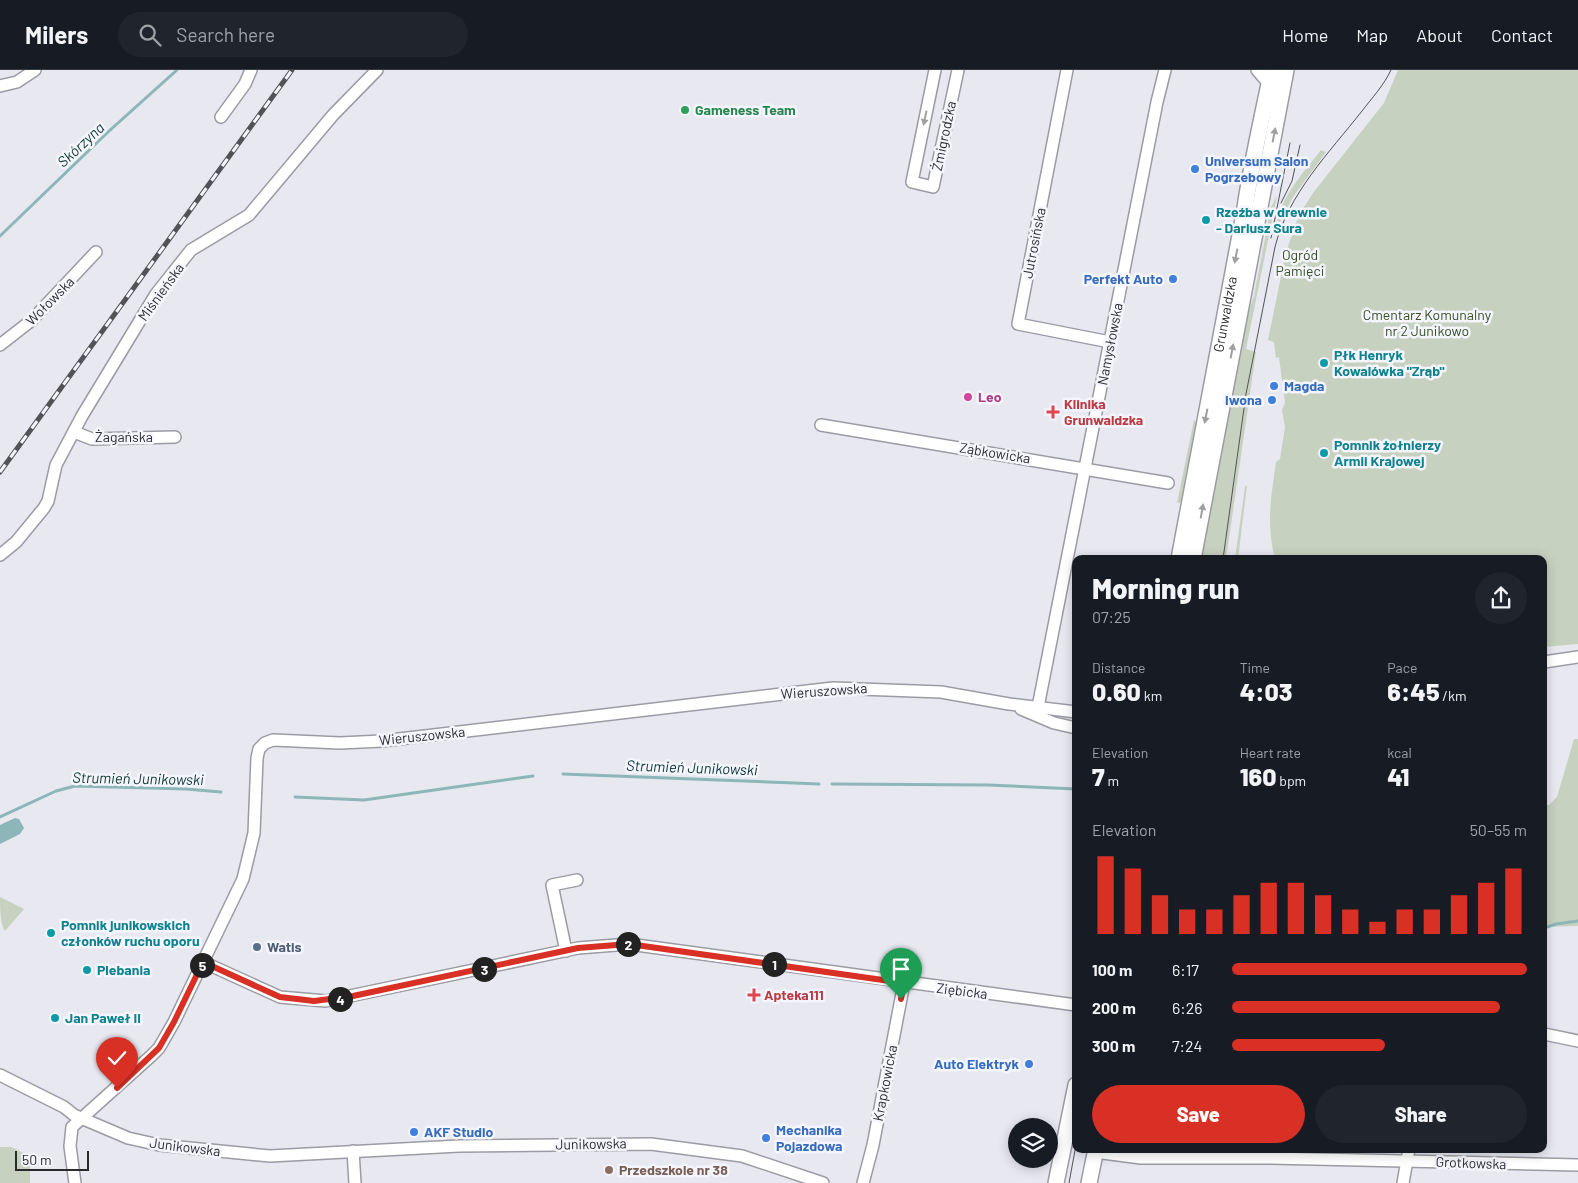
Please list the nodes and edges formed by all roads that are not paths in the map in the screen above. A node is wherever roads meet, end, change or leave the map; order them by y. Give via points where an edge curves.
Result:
1 (15, 70) edge
2 (35, 70) edge
3 (251, 70) edge
4 (377, 70) edge
5 (935, 70) edge
6 (958, 70) edge
7 (1067, 70) edge
8 (1165, 70) edge
9 (1256, 70) edge
10 (1286, 70) edge
11 (1270, 77) edge
12 (17, 82) junction
13 (0, 86) edge
14 (221, 117) dead end
15 (96, 252) dead end
16 (1110, 342) junction
17 (0, 344) edge
18 (822, 425) dead end
19 (74, 432) junction
20 (175, 436) dead end
21 (1085, 468) junction
22 (1168, 483) dead end
23 (0, 555) edge
24 (1180, 555) edge
25 (1194, 555) edge
26 (1578, 657) edge
27 (1547, 662) edge
28 (1010, 704) junction
29 (1038, 707) junction
30 (1072, 711) edge
31 (1072, 727) edge
32 (577, 880) dead end
33 (566, 951) junction
34 (203, 962) junction
35 (904, 983) junction
36 (1072, 1004) edge
37 (1547, 1035) edge
38 (1578, 1041) edge
39 (0, 1075) edge
40 (1072, 1105) edge
41 (81, 1118) junction
42 (353, 1151) junction
43 (1095, 1153) edge
44 (1124, 1153) edge
45 (1408, 1153) edge
46 (1407, 1161) junction
47 (1578, 1165) edge
48 (75, 1183) edge
49 (355, 1183) edge
50 (824, 1183) edge
51 (863, 1183) edge
52 (1056, 1183) edge
53 (1089, 1183) edge
54 (1403, 1183) edge

1 - 12 street
2 - 12 street
3 - 14 street
4 - 19 street, Miśnieńska via 332,115 249,215 191,250 156,294
5 -> 6 street, Żmigrodzka via 912,182 933,188
7 - 16 street, Jutrosińska via 1018,324
8 - 16 street, Namysłowska
9 - 11 street
25 -> 10 street, Grunwaldzka
11 -> 24 street, Grunwaldzka
12 - 13 street
15 - 17 street, Wołowska via 32,320
16 - 21 street, Namysłowska
18 - 21 street, Ząbkowicka
19 - 20 street, Żagańska via 92,439
19 - 23 street, Miśnieńska via 56,465 44,508 16,542
21 - 22 street, Ząbkowicka
21 - 29 street, Namysłowska
26 - 27 street
28 - 29 street, Wieruszowska
28 - 31 street, Wieruszowska
28 - 34 street, Wieruszowska via 941,692 833,688 382,742 273,740 259,749 257,758 254,833 244,879
29 - 30 street, Wieruszowska
32 - 33 street via 552,885
33 - 34 street, Ziębicka via 353,996 314,1001 280,997
33 - 35 street, Ziębicka via 611,945 658,946
34 - 41 street, Wieruszowska via 159,1048
35 - 36 street, Ziębicka
35 - 51 street, Krapkowicka
37 - 38 street
39 - 41 street
40 - 52 street
41 - 42 street, Junikowska via 128,1138 159,1145 270,1156
41 - 48 street via 72,1127 70,1136
42 - 49 street
42 - 50 street, Junikowska via 459,1146 656,1144 742,1156
43 - 53 street
44 - 46 street, Grotkowska
45 - 46 street
46 - 47 street, Grotkowska
46 - 54 street

